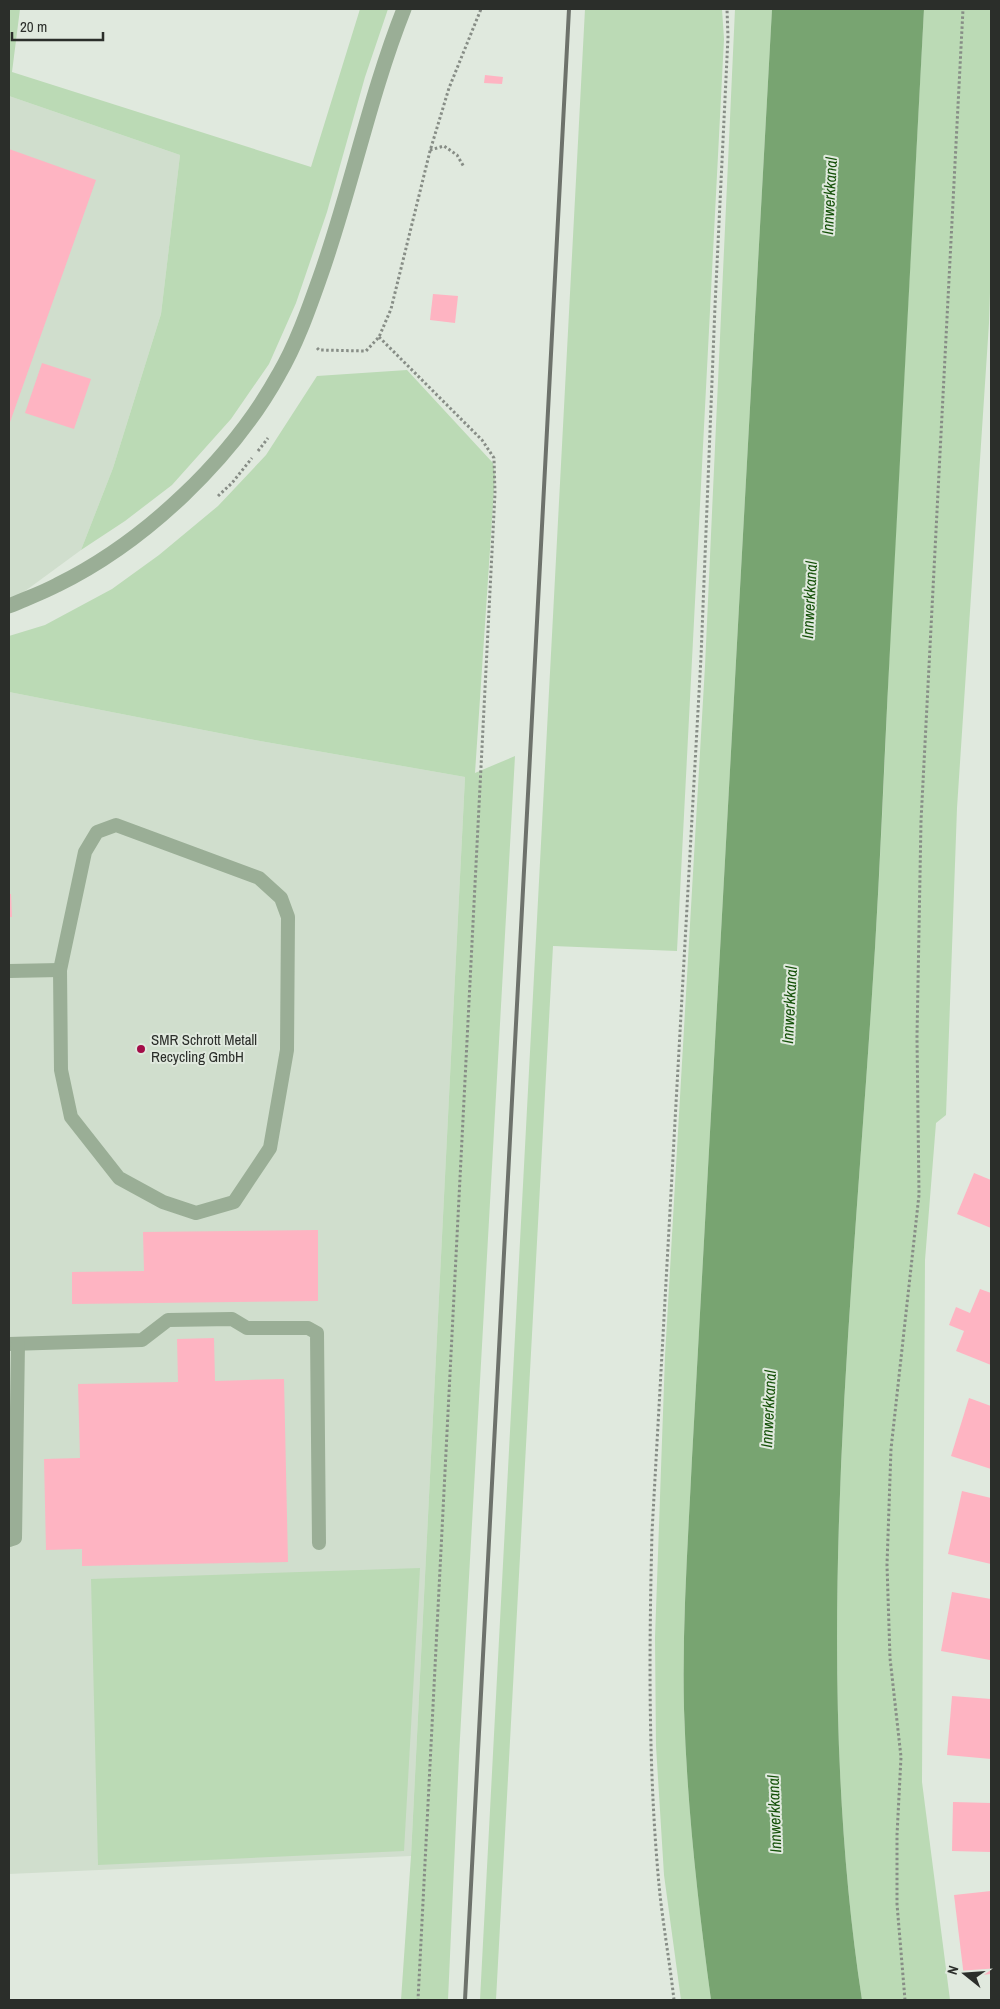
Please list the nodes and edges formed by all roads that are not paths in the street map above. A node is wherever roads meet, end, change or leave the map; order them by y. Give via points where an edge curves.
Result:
1 (404, 9) edge
2 (9, 606) edge
3 (60, 970) junction
4 (9, 972) edge
5 (13, 1344) edge
6 (9, 1540) edge
7 (319, 1543) dead end

1 - 2 street via 319,279 280,373 253,415 218,459 166,511 112,553 58,585
3 - 3 lane via 61,1070 71,1117 119,1178 163,1202 196,1213 234,1202 270,1148 287,1050 288,917 281,898 259,878 116,825 98,832 85,852
3 - 4 lane
5 - 6 lane via 15,1538
5 - 7 lane via 142,1340 168,1320 232,1319 247,1328 308,1328 318,1333

